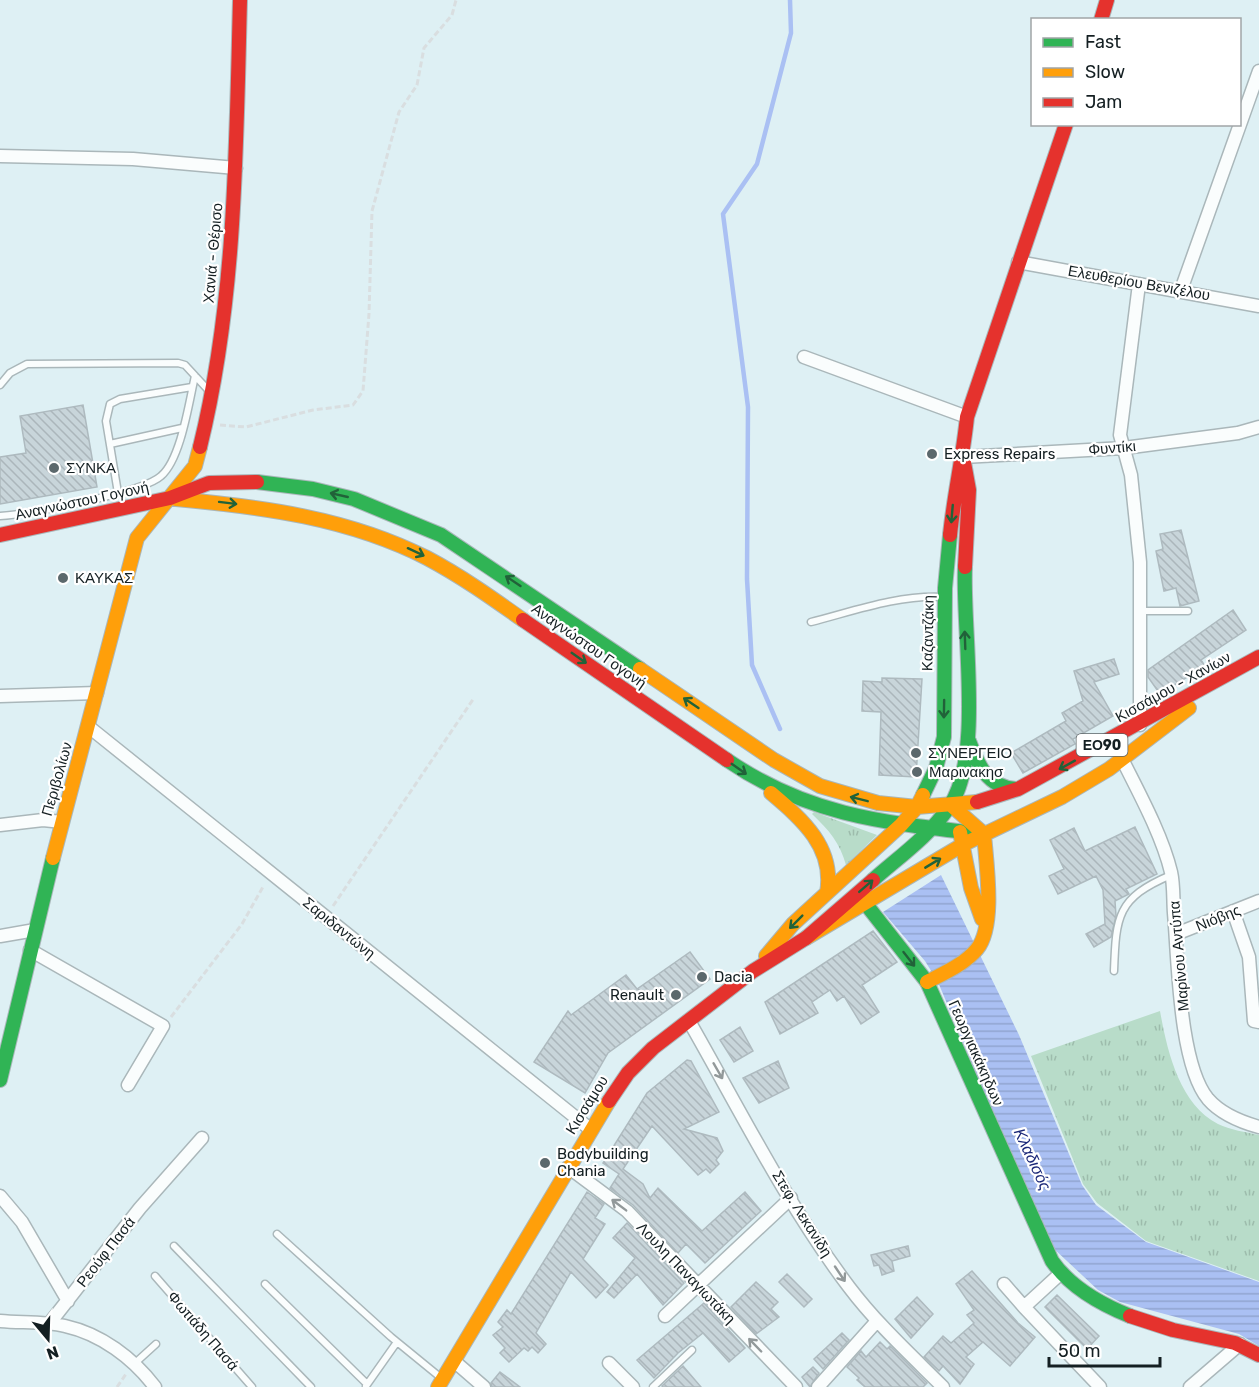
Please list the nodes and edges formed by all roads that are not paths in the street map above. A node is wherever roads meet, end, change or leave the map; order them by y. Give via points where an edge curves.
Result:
1 (240, 0) edge
2 (1107, 0) edge
3 (1102, 18) edge
4 (1259, 71) edge
5 (1241, 122) edge
6 (1065, 126) edge
7 (1239, 126) edge
8 (0, 156) edge
9 (236, 168) junction
10 (1018, 262) junction
11 (1139, 284) junction
12 (1181, 290) junction
13 (1259, 306) edge
14 (804, 357) dead end
15 (195, 376) junction
16 (0, 386) edge
17 (192, 387) junction
18 (213, 394) junction
19 (967, 417) junction
20 (1259, 427) edge
21 (182, 428) junction
22 (110, 444) junction
23 (1124, 448) junction
24 (963, 457) junction
25 (118, 493) junction
26 (170, 498) junction
27 (0, 516) edge
28 (0, 535) edge
29 (945, 597) junction
30 (1141, 611) junction
31 (1188, 611) dead end
32 (811, 622) dead end
33 (1259, 657) edge
34 (1246, 665) junction
35 (97, 693) junction
36 (0, 696) edge
37 (1140, 724) junction
38 (89, 727) junction
39 (1149, 738) junction
40 (969, 741) junction
41 (1122, 759) junction
42 (759, 783) junction
43 (1018, 789) junction
44 (951, 805) junction
45 (917, 807) junction
46 (62, 822) junction
47 (0, 825) edge
48 (901, 825) junction
49 (932, 829) junction
50 (984, 834) junction
51 (962, 838) junction
52 (1172, 874) junction
53 (827, 892) junction
54 (1259, 901) edge
55 (865, 903) junction
56 (1233, 911) junction
57 (984, 923) junction
58 (35, 930) junction
59 (1176, 934) junction
60 (0, 936) edge
61 (806, 938) junction
62 (30, 950) junction
63 (753, 971) junction
64 (1114, 971) dead end
65 (931, 980) junction
66 (688, 1021) junction
67 (1259, 1022) edge
68 (0, 1080) edge
69 (128, 1084) dead end
70 (1259, 1127) edge
71 (590, 1129) junction
72 (202, 1138) dead end
73 (568, 1167) junction
74 (0, 1196) edge
75 (791, 1198) junction
76 (277, 1234) dead end
77 (174, 1246) dead end
78 (1061, 1273) junction
79 (155, 1276) dead end
80 (265, 1284) dead end
81 (1004, 1284) dead end
82 (698, 1285) junction
83 (68, 1300) junction
84 (1024, 1307) junction
85 (665, 1316) dead end
86 (0, 1321) edge
87 (877, 1321) junction
88 (49, 1324) junction
89 (397, 1342) junction
90 (156, 1344) dead end
91 (1240, 1344) junction
92 (693, 1350) dead end
93 (1259, 1355) edge
94 (453, 1361) junction
95 (609, 1363) dead end
96 (137, 1368) junction
97 (440, 1383) edge
98 (366, 1385) edge
99 (155, 1387) edge
100 (252, 1387) edge
101 (311, 1387) edge
102 (484, 1387) edge
103 (633, 1387) edge
104 (653, 1387) edge
105 (796, 1387) edge
106 (818, 1387) edge
107 (943, 1387) edge
108 (1100, 1387) edge
109 (1190, 1387) edge

1 - 9 main road, Χανιά - Θέρισο
2 - 3 main road
4 - 5 street
6 - 10 main road, Καζαντζάκη
7 - 12 street
8 - 9 street via 133,159
9 - 18 main road, Χανιά - Θέρισο via 229,275
10 - 11 street, Ελευθερίου Βενιζέλου
10 - 19 main road, Καζαντζάκη
11 - 12 street, Ελευθερίου Βενιζέλου
11 - 23 street via 1120,435
12 - 13 street, Ελευθερίου Βενιζέλου
14 - 19 street
15 - 16 lane via 178,363 37,363 18,367
15 - 17 lane
15 - 18 lane
17 - 21 lane
17 - 22 lane via 115,401 106,415
18 - 26 main road, Χανιά - Θέρισο via 195,466
19 - 24 main road, Καζαντζάκη
20 - 23 street, Φυντίκι
21 - 22 lane
21 - 25 lane via 162,476
22 - 25 lane
23 - 24 street, Φυντίκι
23 - 30 street via 1131,475
24 -> 29 main road, Καζαντζάκη via 954,492
40 -> 24 main road, Καζαντζάκη via 964,587 969,490
25 - 27 lane
26 - 28 main road, Αναγνώστου Γογονή
26 - 35 main road, Περιβολίων via 137,538
26 -> 42 main road, Αναγνώστου Γογονή via 307,513 351,525 431,559
45 -> 26 main road, Αναγνώστου Γογονή via 838,793 774,760 480,558 398,515 312,489 245,480 209,483
29 - 32 lane via 908,598
29 -> 45 main road, Καζαντζάκη via 944,737 936,768
30 - 31 lane
30 - 37 street
33 - 34 main road, Κισσάμου - Χανίων / ΕΟ90
34 - 37 main road, Κισσάμου - Χανίων / ΕΟ90
34 - 39 main road, Κισσάμου - Χανίων / ΕΟ90
35 - 36 street
35 - 38 main road, Περιβολίων
37 - 39 street
37 -> 43 main road, Κισσάμου - Χανίων / ΕΟ90
38 - 46 main road, Περιβολίων
38 - 71 street, Σαριδαντώνη
39 - 41 main road, Κισσάμου - Χανίων / ΕΟ90
40 - 43 main road via 986,777 1000,788
40 - 44 main road, Καζαντζάκη
41 - 50 main road, Κισσάμου - Χανίων / ΕΟ90 via 1062,796
41 - 52 street, Μαρίνου Αντύπα
42 - 48 main road, Αναγνώστου Γογονή via 830,810
42 - 53 main road via 815,836 831,871
43 - 44 main road, Κισσάμου - Χανίων / ΕΟ90 via 987,800
44 - 45 main road, ΕΟ90
44 - 49 main road, Κισσάμου / ΕΟ90
44 - 50 main road
44 - 51 main road
45 - 48 main road, Κισσάμου / ΕΟ90
46 - 47 street
46 - 58 main road, Περιβολίων
48 - 49 main road, Αναγνώστου Γογονή
48 - 53 main road, Κισσάμου / ΕΟ90
49 - 51 main road, Αναγνώστου Γογονή
61 -> 49 main road, Κισσάμου / ΕΟ90
50 - 51 main road, ΕΟ90
50 - 57 main road via 988,887
55 -> 51 main road, ΕΟ90
51 - 57 main road via 971,888
52 - 59 street, Μαρίνου Αντύπα
52 - 64 lane via 1144,888 1122,911 1116,925
53 -> 63 main road, Κισσάμου / ΕΟ90
54 - 56 street, Νιόβης
55 - 61 main road, ΕΟ90
55 -> 65 main road, Γεωργιακάκηδων
56 - 59 street, Νιόβης
56 - 67 street via 1248,953 1254,1021
57 - 65 main road via 978,948
58 - 60 street
58 - 62 main road, Περιβολίων
59 - 70 street, Μαρίνου Αντύπα via 1186,1032 1199,1085 1220,1109
61 - 63 main road, Κισσάμου / ΕΟ90
62 - 68 main road, Περιβολίων
62 - 69 street via 163,1026
63 - 66 main road, Κισσάμου / ΕΟ90
65 - 78 main road, Γεωργιακάκηδων via 1034,1224
66 - 71 main road, Κισσάμου / ΕΟ90 via 639,1060
66 -> 75 street, Στεφ. Λεκανίδη
71 - 73 main road, Κισσάμου / ΕΟ90
72 - 83 street, Ρεούφ Πασά via 140,1208
82 -> 73 street, Λουλη Παναγιωτάκη via 627,1211
73 - 94 main road, Κισσάμου / ΕΟ90
74 - 83 street via 22,1222
75 - 82 street
75 -> 87 street, Στεφ. Λεκανίδη
76 - 89 lane
77 - 101 lane
78 - 84 street
78 - 91 main road, Γεωργιακάκηδων via 1119,1312 1162,1328
79 - 100 lane, Φωτιάδη Πασά
80 - 98 lane
81 - 84 street
82 - 85 street
105 -> 82 street, Λουλη Παναγιωτάκη
83 - 88 street, Ρεούφ Πασά
84 - 108 street
86 - 88 street
87 - 106 street
87 - 107 street, Στεφ. Λεκανίδη
88 - 96 street via 66,1326 105,1342
89 - 97 lane
89 - 98 lane
90 - 96 lane
91 - 93 main road, Γεωργιακάκηδων
91 - 109 street
92 - 104 lane
94 - 97 main road, Κισσάμου / ΕΟ90
94 - 102 street
95 - 103 street
96 - 99 street

